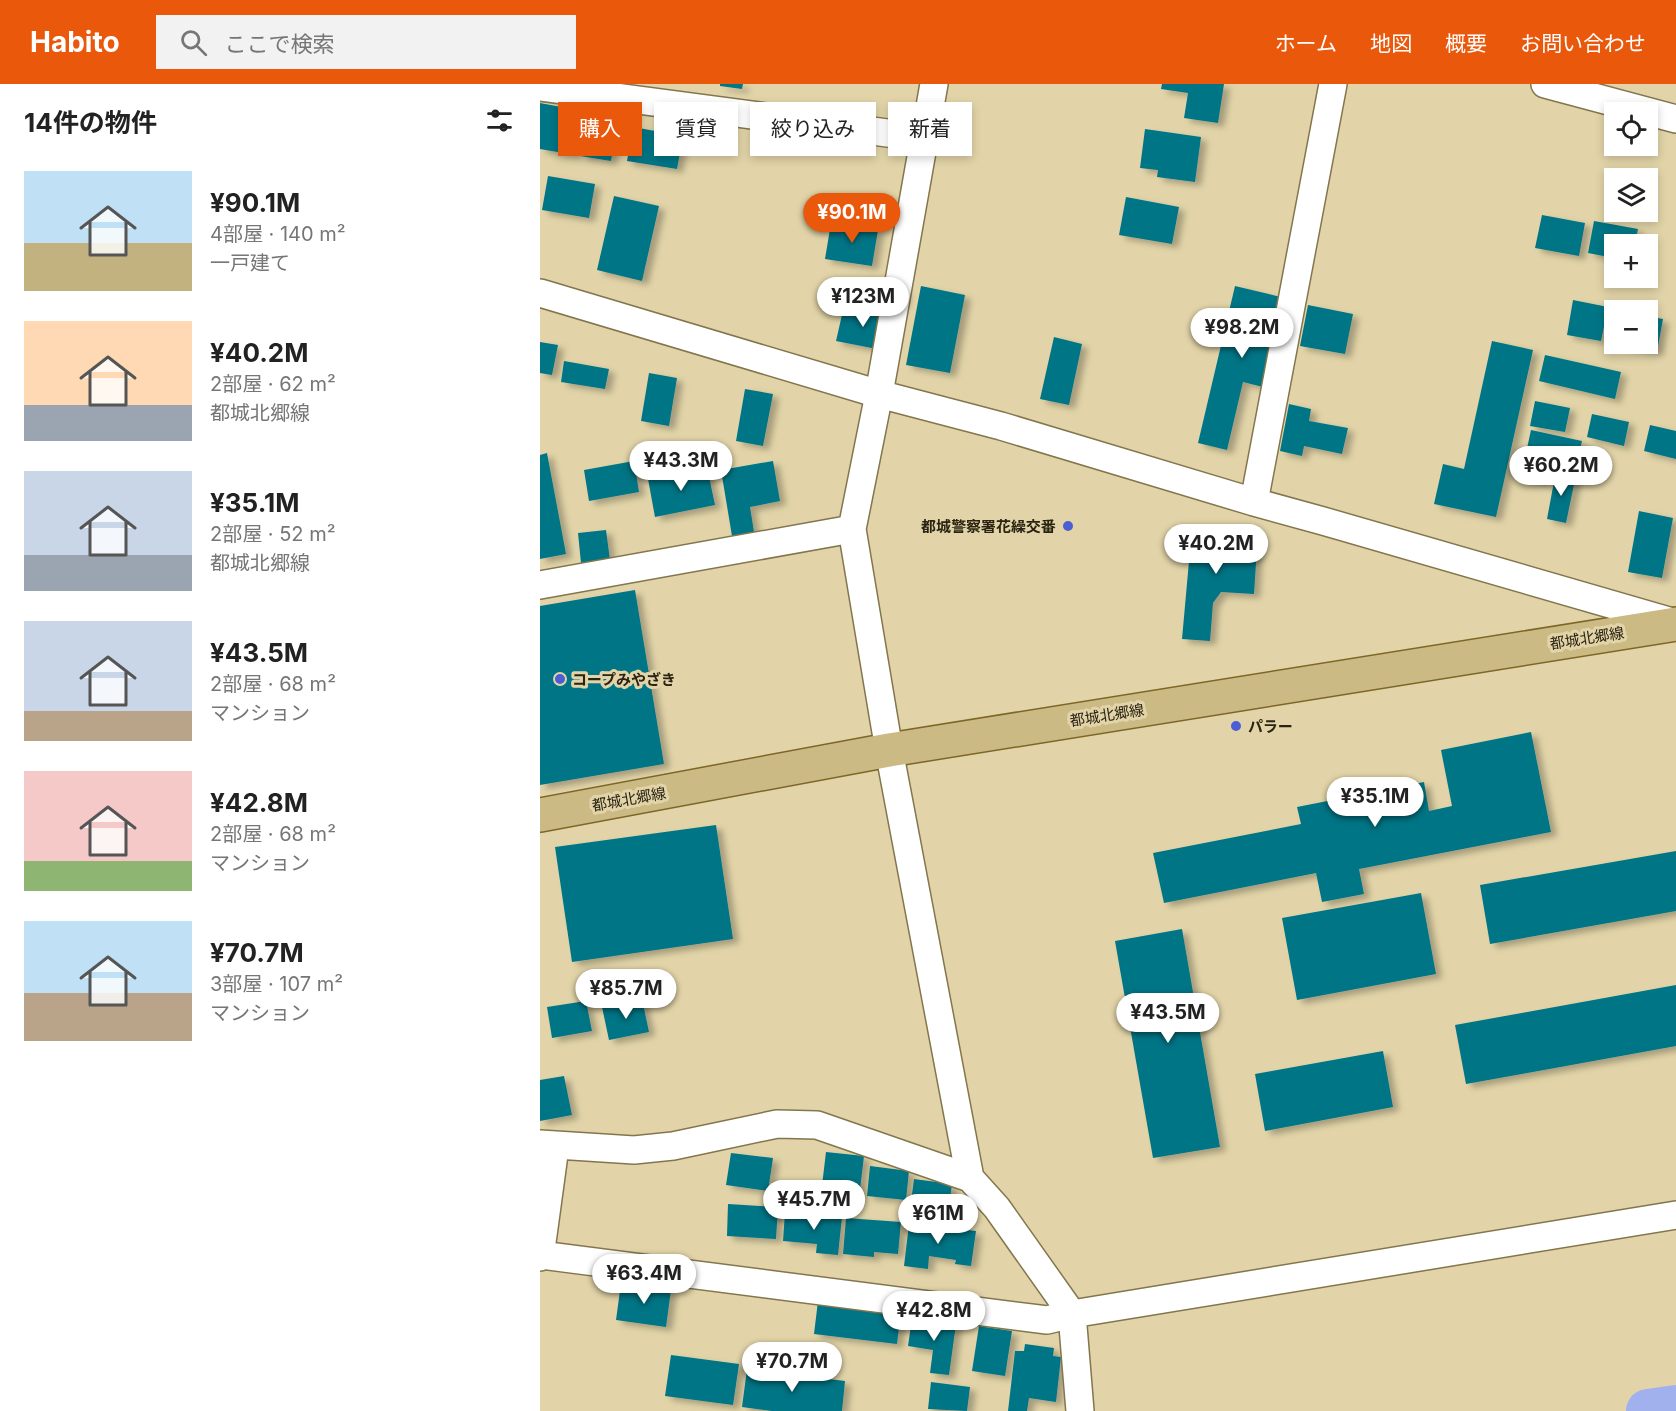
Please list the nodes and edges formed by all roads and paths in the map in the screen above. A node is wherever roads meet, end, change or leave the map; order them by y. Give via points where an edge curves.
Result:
1 (934, 84) edge
2 (1333, 84) edge
3 (1545, 84) edge
4 (540, 86) edge
5 (931, 102) edge
6 (1676, 119) edge
7 (888, 133) edge
8 (922, 156) edge
9 (540, 293) edge
10 (879, 394) junction
11 (1254, 502) junction
12 (852, 529) junction
13 (540, 585) edge
14 (1676, 623) edge
15 (889, 750) junction
16 (540, 815) edge
17 (548, 1146) edge
18 (970, 1178) junction
19 (1676, 1215) edge
20 (540, 1256) edge
21 (1072, 1314) junction
22 (1080, 1411) edge

1 - 5 street
2 - 11 street
3 - 6 street
4 - 7 street
8 - 10 street
9 - 10 street
10 - 11 street via 1001,426
10 - 12 street
11 - 14 street
12 - 13 street
12 - 15 street
14 - 15 main road, 都城北郷線
15 - 16 main road, 都城北郷線
15 - 18 street
17 - 18 street via 634,1150 673,1146 777,1124 816,1125
17 - 20 street
18 - 21 street via 997,1208
19 - 21 street
20 - 21 street via 1047,1320
21 - 22 street

